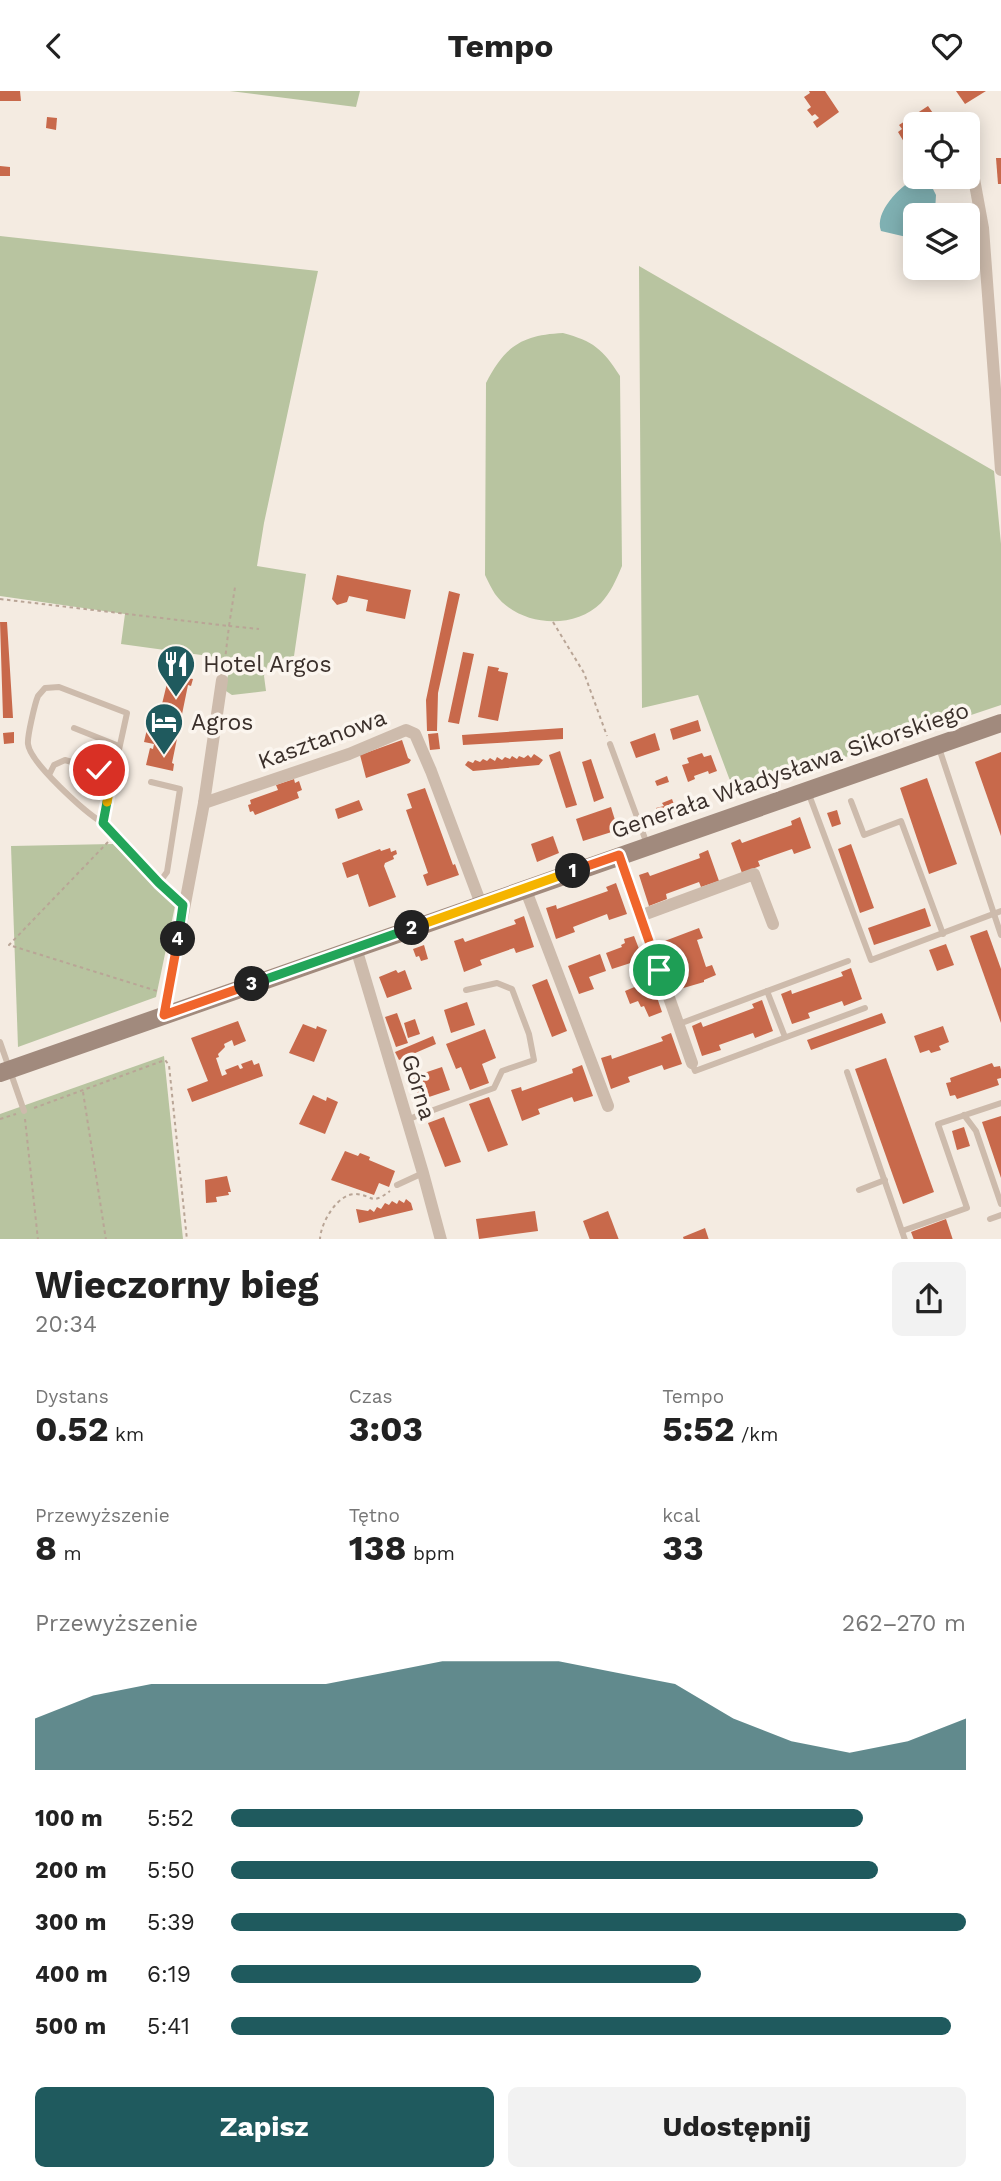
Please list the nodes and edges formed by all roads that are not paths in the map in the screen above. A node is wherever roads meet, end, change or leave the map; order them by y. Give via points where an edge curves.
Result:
1 (976, 189) edge
2 (1001, 470) edge
3 (222, 680) road end
4 (1001, 723) edge
5 (74, 728) dead end
6 (610, 744) road end
7 (938, 745) junction
8 (119, 746) junction
9 (49, 775) junction
10 (112, 777) junction
11 (150, 782) dead end
12 (807, 791) junction
13 (851, 801) dead end
14 (204, 803) junction
15 (103, 823) junction
16 (648, 845) junction
17 (619, 855) junction
18 (159, 883) junction
19 (525, 888) junction
20 (481, 904) junction
21 (183, 905) junction
22 (1001, 911) edge
23 (994, 915) junction
24 (640, 916) junction
25 (773, 924) dead end
26 (943, 933) junction
27 (1001, 935) edge
28 (356, 948) junction
29 (848, 961) dead end
30 (466, 990) dead end
31 (767, 991) junction
32 (865, 1008) dead end
33 (164, 1015) junction
34 (678, 1024) junction
35 (785, 1037) junction
36 (0, 1042) edge
37 (692, 1063) joint
38 (5, 1071) edge
39 (847, 1072) dead end
40 (1001, 1104) edge
41 (608, 1106) dead end
42 (24, 1111) road end
43 (964, 1115) junction
44 (406, 1119) junction
45 (424, 1173) junction
46 (885, 1181) junction
47 (397, 1185) road end
48 (859, 1190) dead end
49 (1001, 1203) edge
50 (1001, 1215) edge
51 (990, 1219) dead end
52 (902, 1231) junction
53 (441, 1239) edge
54 (905, 1239) edge

1 - 2 street via 983,228
3 - 14 street
4 - 7 main road, Generała Władysława Sikorskiego
5 - 8 lane
6 - 16 lane
7 - 12 main road, Generała Władysława Sikorskiego
7 - 23 lane
8 - 9 lane via 127,713 60,687 45,688 38,696 28,745
8 - 10 lane
9 - 10 lane via 54,765 65,760
9 - 15 lane
10 - 15 lane
11 - 18 lane via 180,789 167,872
12 - 16 main road, Generała Władysława Sikorskiego
12 - 26 lane via 870,960
13 - 26 lane via 864,835 901,821
14 - 20 street, Kasztanowa via 406,730 415,734
14 - 21 street
15 - 18 lane
16 - 17 main road, Generała Władysława Sikorskiego
17 - 19 main road, Generała Władysława Sikorskiego
17 - 24 street
18 - 21 lane
19 - 20 main road, Generała Władysława Sikorskiego
19 - 41 street
20 - 28 main road, Generała Władysława Sikorskiego
21 - 33 street
22 - 23 lane
23 - 26 lane
23 - 27 lane
24 - 25 street via 754,874
24 - 34 street
28 - 33 main road, Generała Władysława Sikorskiego
28 - 44 street, Górna
29 - 31 lane
30 - 44 lane via 498,983 512,989 534,1060 502,1071 494,1088
31 - 34 lane
31 - 35 lane
32 - 35 lane
33 - 38 main road, Generała Władysława Sikorskiego
34 - 37 street
35 - 37 lane via 695,1071
36 - 38 lane
38 - 42 lane
39 - 46 lane
40 - 43 lane
43 - 49 lane via 976,1131
43 - 52 lane via 938,1124 967,1208
44 - 45 street, Górna
45 - 47 lane
45 - 53 street, Górna
46 - 48 lane
46 - 52 lane
50 - 51 lane
52 - 54 lane

